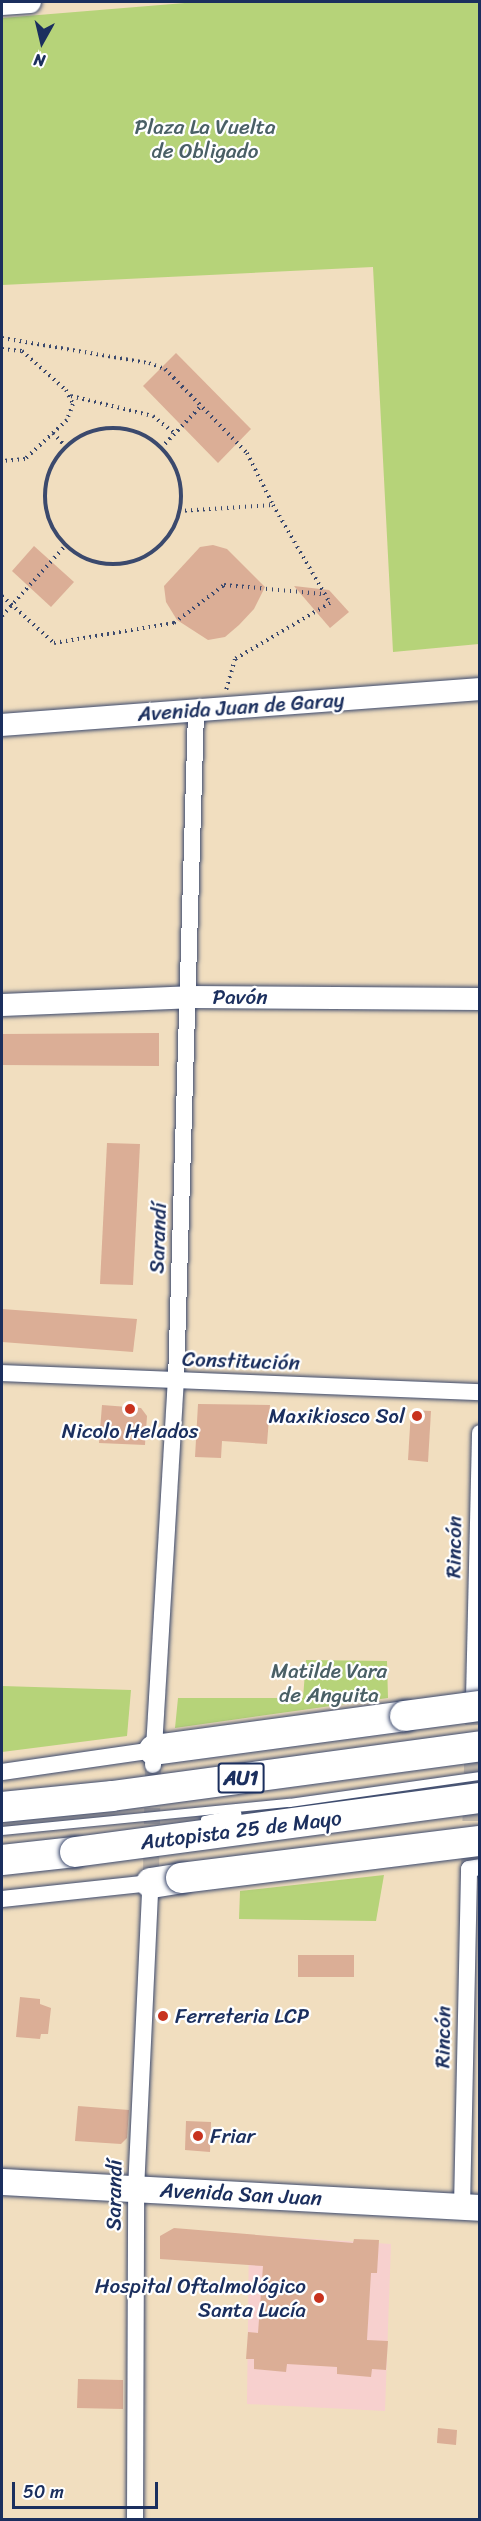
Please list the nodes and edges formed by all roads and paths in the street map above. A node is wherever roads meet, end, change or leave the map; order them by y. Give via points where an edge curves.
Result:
1 (30, 2) edge
2 (2, 4) edge
3 (2, 338) edge
4 (14, 345) junction
5 (2, 349) edge
6 (71, 396) junction
7 (201, 406) junction
8 (53, 433) junction
9 (175, 434) junction
10 (65, 446) junction
11 (161, 448) junction
12 (2, 461) edge
13 (273, 505) junction
14 (179, 510) junction
15 (65, 546) junction
16 (325, 594) junction
17 (2, 596) edge
18 (12, 605) junction
19 (2, 616) edge
20 (480, 689) edge
21 (225, 709) junction
22 (196, 711) junction
23 (2, 725) edge
24 (189, 997) junction
25 (480, 999) edge
26 (2, 1005) edge
27 (2, 1373) edge
28 (176, 1382) junction
29 (480, 1392) edge
30 (480, 1433) edge
31 (477, 1703) edge
32 (480, 1746) edge
33 (154, 1757) junction
34 (2, 1772) edge
35 (480, 1776) edge
36 (480, 1798) edge
37 (290, 1803) junction
38 (2, 1807) edge
39 (182, 1825) dead end
40 (160, 1830) dead end
41 (2, 1831) edge
42 (480, 1841) edge
43 (75, 1852) junction
44 (2, 1860) edge
45 (474, 1868) tunnel mouth
46 (151, 1878) junction
47 (2, 1899) edge
48 (2, 2182) edge
49 (136, 2190) junction
50 (471, 2207) edge
51 (135, 2520) edge

1 - 2 main road
3 - 4 path
4 - 5 path
4 - 6 path
4 - 7 path via 149,363 165,369
6 - 8 path via 72,412
6 - 9 path via 153,416
7 - 9 path
7 - 13 path via 247,453
8 - 10 path
8 - 12 path via 25,459
9 - 11 path
10 - 11 path via 84,433 106,428 129,429
10 - 15 path via 52,463 45,484 45,507 52,528
11 - 14 path via 178,473 182,496
13 - 14 path
13 - 16 path
14 - 15 path via 167,538 150,554 129,563 95,561
15 - 18 path
16 - 18 path via 224,585 174,623 54,643
16 - 21 path via 330,603 236,659 226,686
17 - 18 path
18 - 19 path
20 - 21 main road, Avenida Juan de Garay
21 - 22 main road, Avenida Juan de Garay
22 - 23 main road, Avenida Juan de Garay
22 - 24 street, Sarandí
24 - 25 main road, Pavón
24 - 26 main road, Pavón
24 - 28 street, Sarandí
27 - 28 street, Constitución
28 - 29 street, Constitución
28 - 33 street, Sarandí
30 - 31 street, Rincón
31 - 33 highway, bridge
32 - 38 highway, AU1, bridge via 112,1796
33 - 34 street
35 - 37 lane, bridge
36 - 43 highway, Autopista 25 de Mayo, bridge
37 - 39 lane, bridge
37 - 41 lane, bridge
40 - 43 lane, bridge
42 - 46 highway, bridge via 181,1878
43 - 44 highway, Autopista 25 de Mayo
45 - 50 street, Rincón
46 - 47 street
46 - 49 street, Sarandí
48 - 49 main road, Avenida San Juan
49 - 50 main road, Avenida San Juan
49 - 51 street, Sarandí

